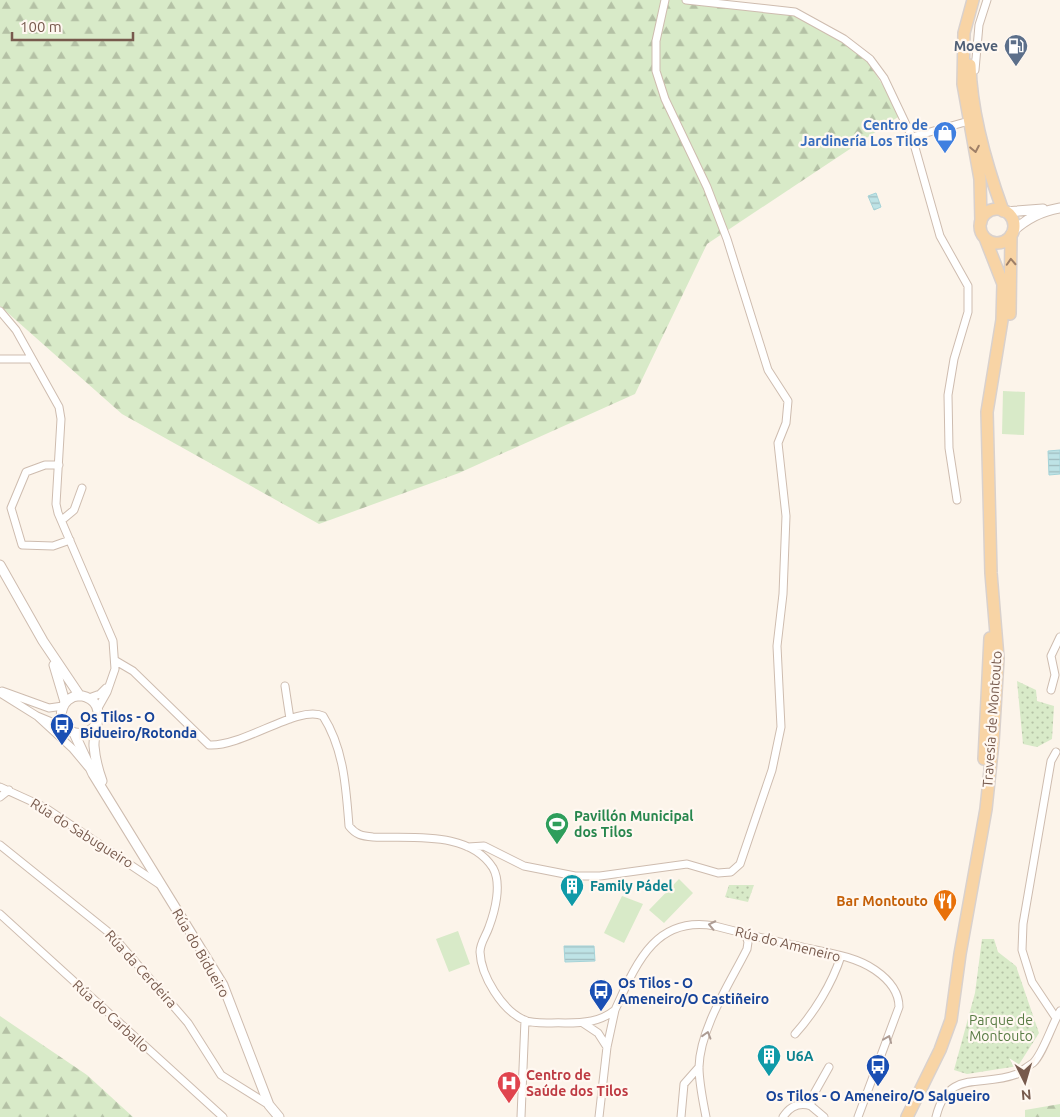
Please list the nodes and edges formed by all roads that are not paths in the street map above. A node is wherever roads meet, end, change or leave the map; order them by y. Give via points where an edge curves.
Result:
1 (665, 0) edge
2 (686, 0) edge
3 (696, 0) edge
4 (973, 0) edge
5 (981, 0) edge
6 (987, 0) edge
7 (973, 120) junction
8 (912, 137) junction
9 (1057, 208) edge
10 (1004, 212) junction
11 (981, 222) junction
12 (1012, 234) junction
13 (985, 238) junction
14 (0, 311) edge
15 (0, 359) edge
16 (32, 359) junction
17 (993, 378) junction
18 (59, 465) junction
19 (82, 488) dead end
20 (957, 500) dead end
21 (62, 520) junction
22 (70, 540) junction
23 (0, 565) edge
24 (1060, 638) edge
25 (46, 646) junction
26 (116, 661) junction
27 (110, 684) junction
28 (285, 686) dead end
29 (1051, 690) dead end
30 (0, 692) edge
31 (85, 697) junction
32 (64, 704) junction
33 (49, 708) junction
34 (98, 708) junction
35 (37, 716) junction
36 (290, 719) junction
37 (96, 725) junction
38 (70, 731) junction
39 (94, 746) junction
40 (1056, 752) dead end
41 (85, 761) junction
42 (0, 787) edge
43 (9, 790) junction
44 (106, 796) junction
45 (0, 798) edge
46 (0, 845) edge
47 (468, 848) junction
48 (161, 885) junction
49 (0, 914) edge
50 (745, 934) junction
51 (841, 956) junction
52 (615, 1010) junction
53 (1060, 1011) edge
54 (1056, 1018) junction
55 (525, 1020) junction
56 (583, 1023) junction
57 (795, 1034) dead end
58 (607, 1047) junction
59 (829, 1066) dead end
60 (699, 1067) junction
61 (269, 1105) junction
62 (811, 1106) junction
63 (223, 1117) edge
64 (279, 1117) edge
65 (521, 1117) edge
66 (599, 1117) edge
67 (681, 1117) edge
68 (706, 1117) edge
69 (783, 1117) edge
70 (824, 1117) edge
71 (858, 1117) edge
72 (908, 1117) edge
73 (936, 1117) edge

1 - 47 street via 656,42 656,71 665,99 724,231 768,370 788,401 786,423 778,443 786,547 777,646 781,727 772,770 740,864 731,872 718,873 687,864 600,876 575,876 524,866 484,846
2 - 3 street
3 - 8 street via 795,12 844,39 870,59 884,78
4 - 7 main road, Travesía de Montouto via 964,33 963,84
5 - 7 main road, Travesía de Montouto via 970,34
6 - 7 street via 978,25
7 - 8 street
7 - 10 main road, Travesía de Montouto
7 -> 11 main road, Travesía de Montouto
8 - 20 street via 940,236 968,286 968,312 954,359 948,395 949,448
9 - 10 street
9 - 12 street via 1022,222
10 - 11 main road via 990,211
10 - 12 main road, Travesía de Montouto via 1012,219
11 - 13 main road, Travesía de Montouto via 980,230
12 - 13 main road via 998,243
17 -> 12 main road, Travesía de Montouto via 1009,324
13 - 17 main road, Travesía de Montouto via 1003,284 1002,320
14 - 16 street via 16,330
15 - 16 street
16 - 18 street via 59,406
17 - 72 main road, Travesía de Montouto via 987,421 991,574 998,658 987,800 951,1020
18 - 21 street via 56,504
18 - 22 street via 45,465 26,472 11,508 22,545 53,546
19 - 21 street via 74,510
21 - 22 street
22 - 26 street via 114,641
23 - 25 street
24 - 29 street via 1051,656 1055,675
25 - 31 street
25 - 32 street via 58,676
26 - 27 street
26 - 36 street via 133,672 209,745 219,746 249,737
27 - 31 street via 100,694
27 - 34 street
28 - 36 street
30 - 33 street, Rúa do Bidueiro
30 - 35 street, Rúa do Bidueiro
31 - 32 street
31 - 34 street
32 - 33 street, Rúa do Bidueiro
32 - 38 street via 61,718
33 - 35 street, Rúa do Bidueiro
34 - 37 street
35 - 38 street, Rúa do Bidueiro
35 - 41 street, Rúa do Bidueiro
36 - 47 street via 316,712 327,721 341,758 349,826 354,832 360,836 455,841
37 - 38 street via 86,733
37 - 39 street, Rúa do Bidueiro
38 - 41 street, Rúa do Bidueiro
39 - 41 street via 92,760
39 - 44 street, Rúa do Bidueiro
40 - 54 street via 1051,761 1023,924 1022,950 1032,982
41 - 44 street, Rúa do Bidueiro
42 - 43 street, Rúa do Sabugueiro
43 - 45 street
43 - 48 street, Rúa do Sabugueiro via 56,814
44 - 48 street, Rúa do Bidueiro
46 - 61 street, Rúa da Cerdeira via 112,935 188,1023 222,1075
47 - 55 street via 484,858 496,879 493,915 481,945 482,962 501,1002
48 - 61 street, Rúa do Bidueiro via 223,985
49 - 63 street, Rúa do Carballo
50 - 51 street, Rúa do Ameneiro
50 -> 52 street, Rúa do Ameneiro via 698,923 674,928 660,936 648,949
60 -> 50 street via 710,1022 747,949
51 - 57 street via 826,990
71 -> 51 street, Rúa do Ameneiro via 895,1021 899,998 895,989 875,970
52 - 56 street via 607,1016
52 - 58 street, Rúa do Ameneiro
53 - 54 street
54 - 73 street via 1035,1061 1017,1074 961,1082 948,1092
55 - 56 street
55 - 65 street
56 - 58 street via 598,1033
58 - 66 street, Rúa do Ameneiro
59 - 62 street via 811,1099
60 - 67 street via 684,1084
60 - 68 street
61 - 64 street, Rúa do Bidueiro
62 - 69 street via 801,1103
62 - 70 street

